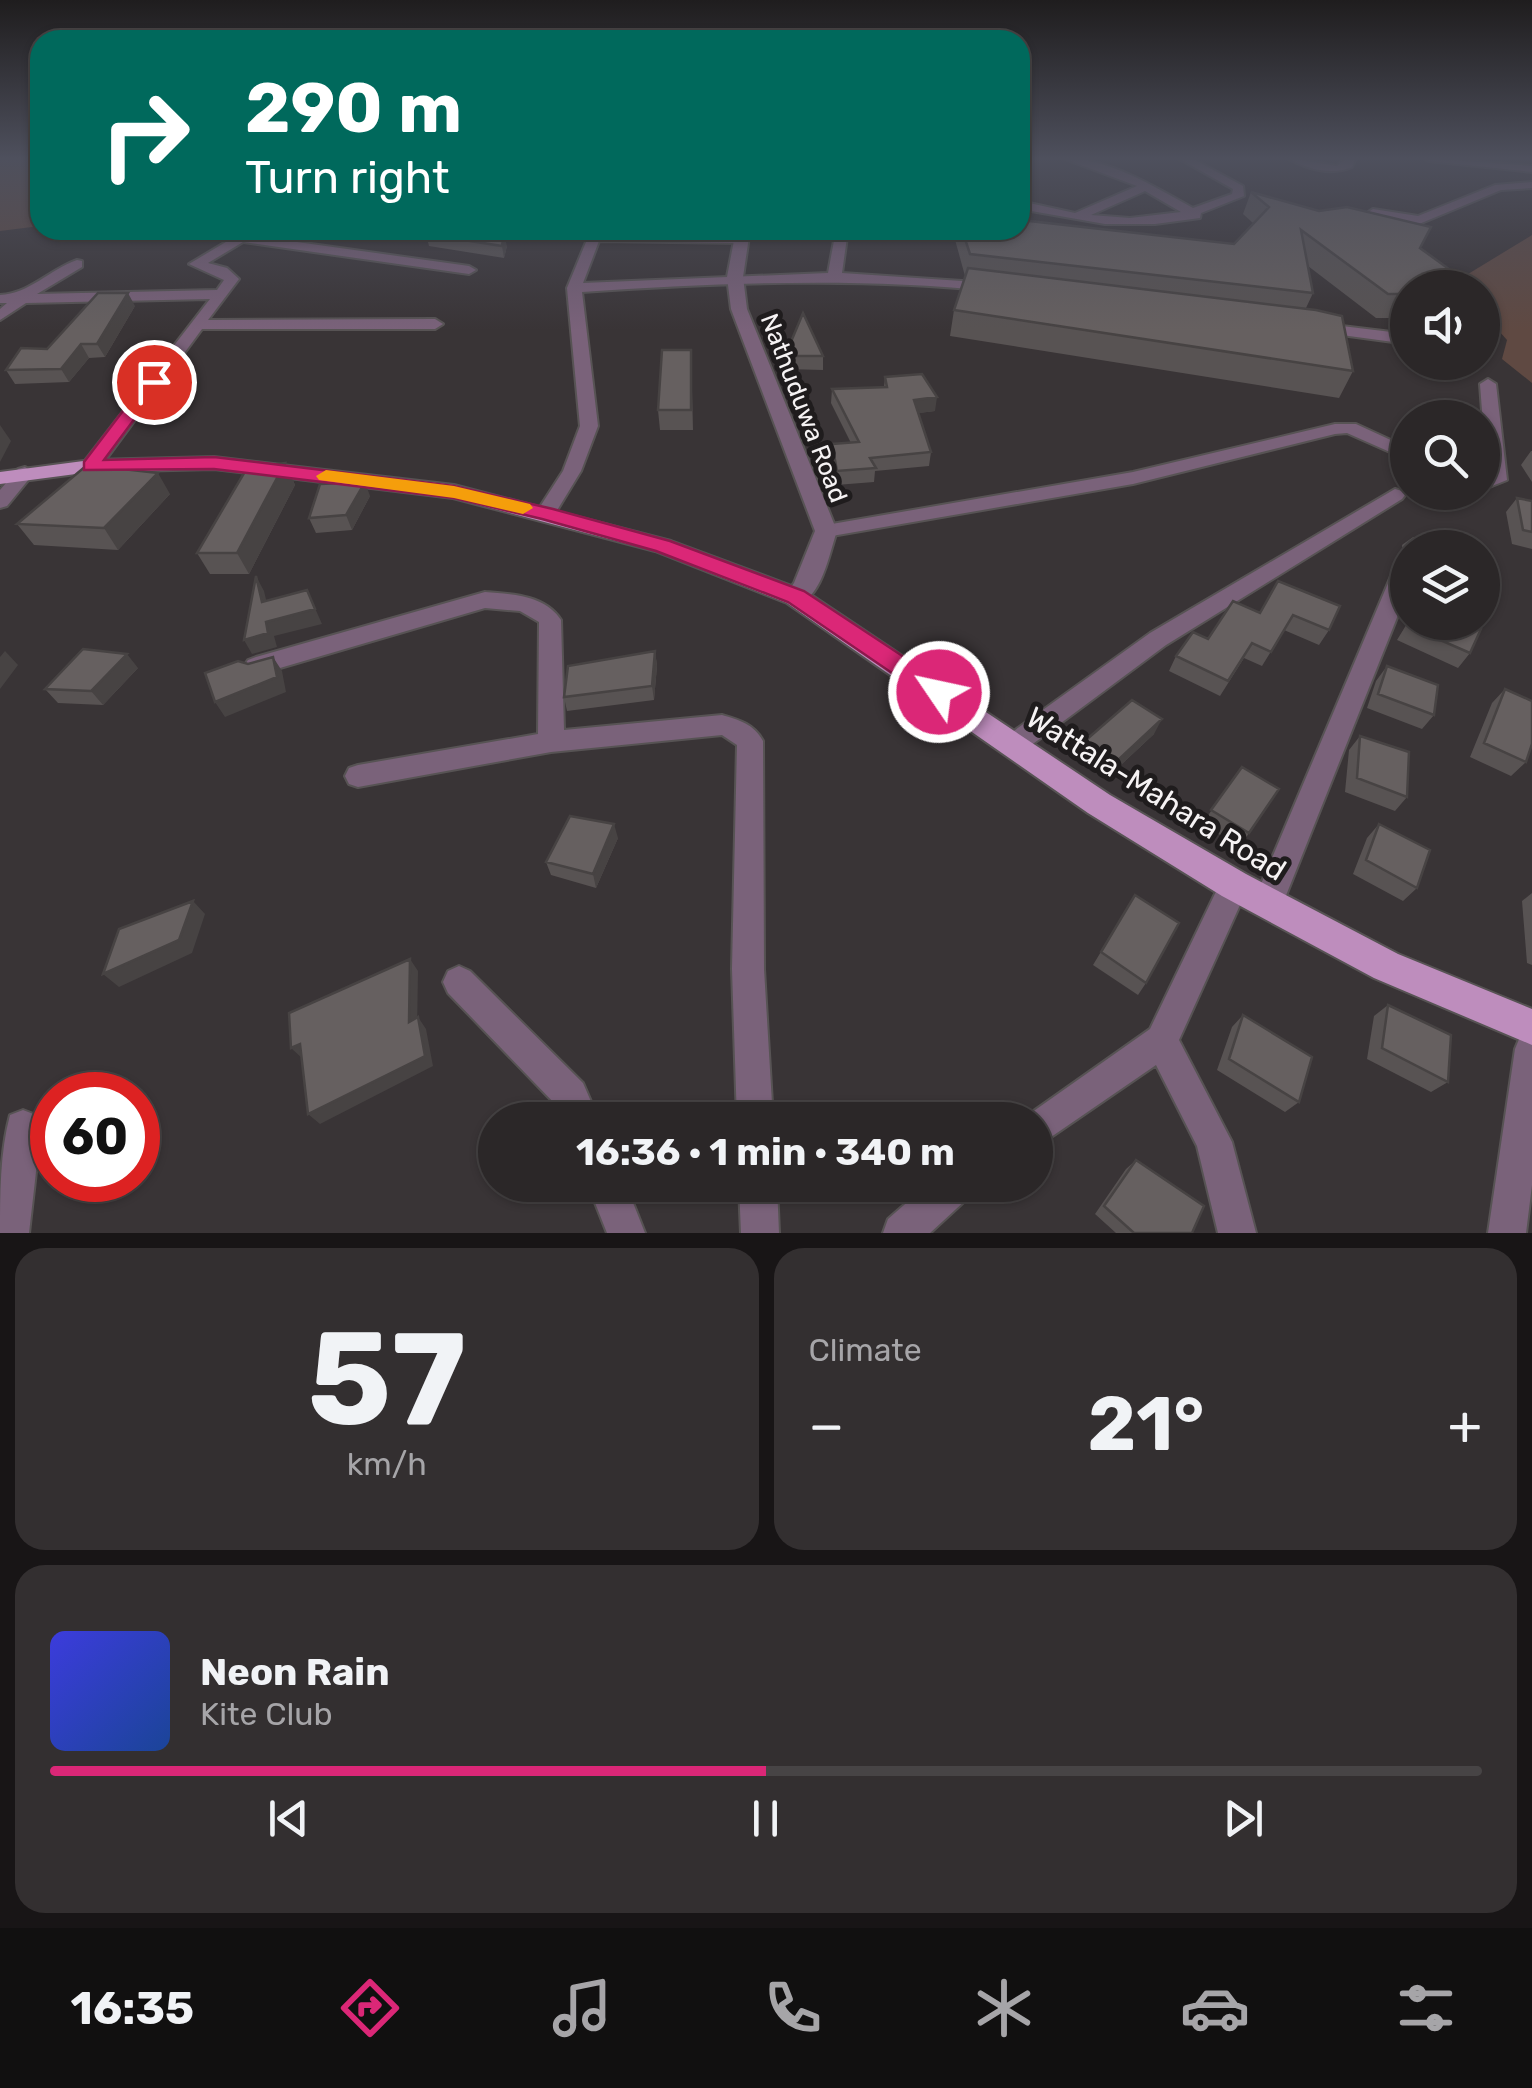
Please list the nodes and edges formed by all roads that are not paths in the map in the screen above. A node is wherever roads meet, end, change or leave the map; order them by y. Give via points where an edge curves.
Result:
1 (1070, 216) edge
2 (1080, 216) edge
3 (1189, 216) edge
4 (1380, 216) edge
5 (1431, 216) edge
6 (1077, 217) junction
7 (238, 240) edge
8 (285, 240) edge
9 (593, 240) edge
10 (742, 240) edge
11 (840, 240) edge
12 (77, 264) dead end
13 (469, 270) dead end
14 (835, 274) junction
15 (735, 277) junction
16 (574, 288) junction
17 (1002, 288) edge
18 (220, 294) junction
19 (0, 299) edge
20 (18, 299) junction
21 (0, 316) edge
22 (435, 324) dead end
23 (1292, 324) edge
24 (196, 325) junction
25 (1390, 337) edge
26 (1488, 384) dead end
27 (1489, 400) edge
28 (1390, 447) edge
29 (90, 466) junction
30 (12, 476) edge
31 (1390, 497) edge
32 (0, 502) edge
33 (546, 513) junction
34 (826, 532) junction
35 (796, 597) junction
36 (1390, 606) edge
37 (256, 666) edge
38 (552, 742) junction
39 (1013, 745) junction
40 (358, 776) dead end
41 (1234, 885) junction
42 (1268, 903) junction
43 (458, 982) dead end
44 (1532, 1027) edge
45 (1162, 1041) junction
46 (1532, 1049) edge
47 (575, 1102) edge
48 (754, 1102) edge
49 (1053, 1117) edge
50 (23, 1128) dead end
51 (614, 1202) edge
52 (759, 1202) edge
53 (937, 1202) edge
54 (10, 1233) edge
55 (626, 1233) edge
56 (760, 1233) edge
57 (902, 1233) edge
58 (1237, 1233) edge
59 (1508, 1233) edge

1 - 6 street
2 - 6 street
3 - 6 street via 1158,223
4 - 5 street
7 - 18 street via 196,264 232,279
8 - 13 street
9 - 16 street
10 - 15 street, Nathuduwa Road
11 - 14 street
12 - 20 street
14 - 15 street
14 - 17 street
15 - 16 street
15 - 34 street, Nathuduwa Road via 739,310
16 - 33 street via 589,426
18 - 20 street
18 - 24 street
19 - 20 street
20 - 21 street
22 - 24 street
23 - 25 street
24 - 29 street
26 - 27 street
28 - 34 street via 1350,428 1336,429 1132,478
29 - 30 main road, Wattala-Mahara Road
29 - 33 main road, Wattala-Mahara Road via 214,463 454,492
30 - 32 street
31 - 39 street via 1158,639
33 - 35 main road, Wattala-Mahara Road via 663,546
34 - 35 street, Nathuduwa Road
35 - 39 main road, Wattala-Mahara Road
36 - 42 street
37 - 38 street via 485,600 507,601 541,610 550,620
38 - 40 street
38 - 48 street via 722,725 750,740
39 - 41 main road, Wattala-Mahara Road
41 - 42 main road, Wattala-Mahara Road
41 - 45 street
42 - 44 main road, Wattala-Mahara Road via 1386,966
43 - 47 street
45 - 49 street
45 - 58 street via 1214,1142
46 - 59 street
50 - 54 street
51 - 55 street
52 - 56 street
53 - 57 street

